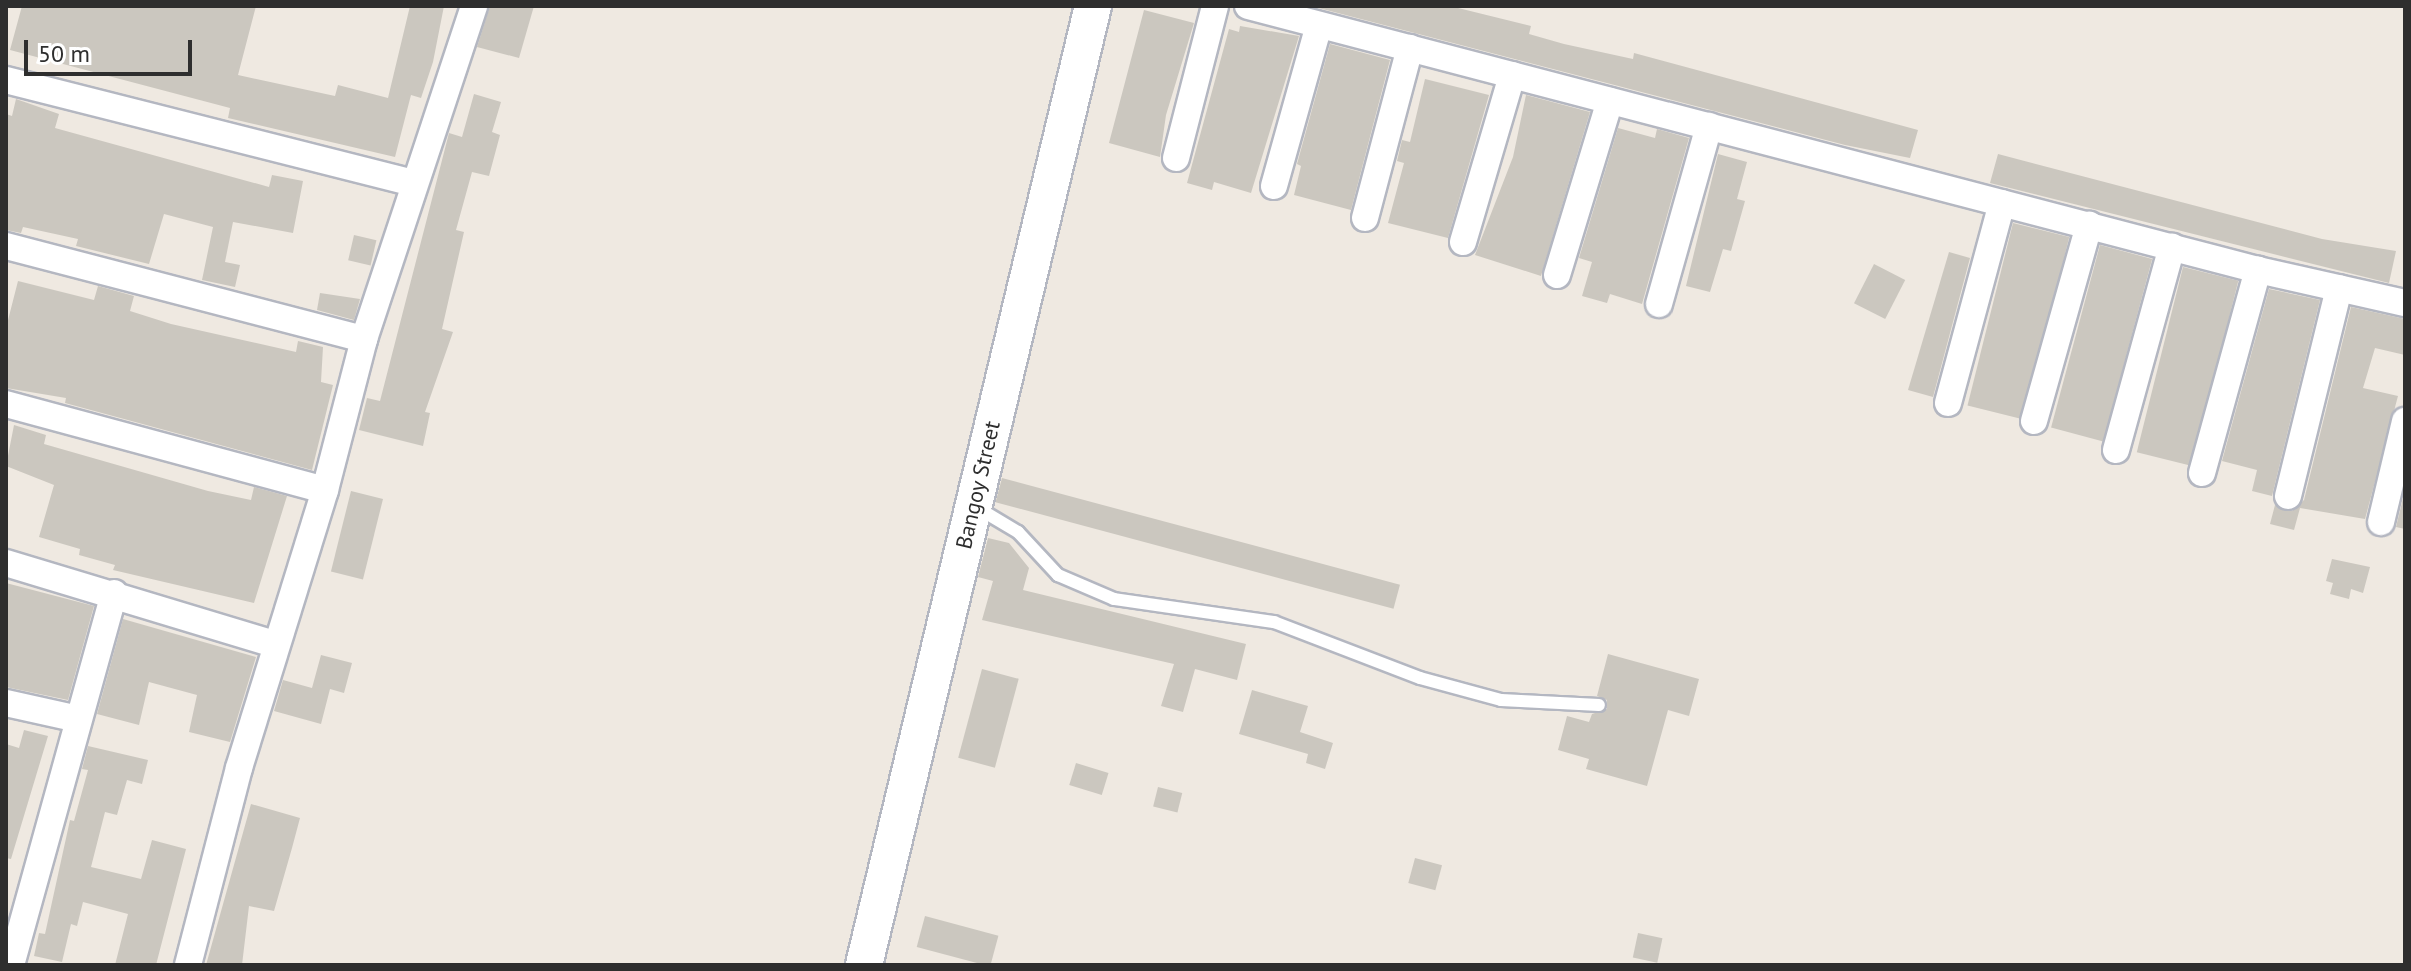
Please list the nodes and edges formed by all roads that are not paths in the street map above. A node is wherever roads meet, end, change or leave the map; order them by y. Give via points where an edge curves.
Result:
1 (474, 6) edge
2 (1093, 6) edge
3 (1215, 6) edge
4 (1248, 6) edge
5 (1319, 25) junction
6 (1410, 48) junction
7 (1512, 75) junction
8 (6, 80) edge
9 (1610, 101) junction
10 (1709, 126) junction
11 (1176, 158) dead end
12 (413, 183) junction
13 (1274, 186) dead end
14 (2002, 203) junction
15 (1365, 218) dead end
16 (2089, 225) junction
17 (1463, 242) dead end
18 (6, 246) edge
19 (2172, 247) junction
20 (2258, 270) junction
21 (1557, 275) dead end
22 (2339, 288) junction
23 (2405, 303) edge
24 (1659, 304) dead end
25 (364, 339) junction
26 (1948, 403) dead end
27 (6, 404) edge
28 (2034, 421) dead end
29 (2405, 421) edge
30 (2116, 450) dead end
31 (2202, 473) dead end
32 (325, 490) junction
33 (2288, 496) dead end
34 (973, 506) junction
35 (2381, 522) dead end
36 (6, 563) edge
37 (114, 593) junction
38 (274, 644) junction
39 (6, 703) edge
40 (1599, 705) dead end
41 (78, 719) junction
42 (11, 965) edge
43 (188, 965) edge
44 (864, 965) edge

1 - 12 street
2 - 34 main road, Bangoy Street
3 - 11 street
4 - 5 street
5 - 6 street
5 - 13 street
6 - 7 street
6 - 15 street
7 - 9 street
7 - 17 street
8 - 12 street
9 - 10 street
9 - 21 street
10 - 14 street
10 - 24 street
12 - 25 street
14 - 16 street
14 - 26 street
16 - 19 street
16 - 28 street
18 - 25 street
19 - 20 street
19 - 30 street
20 - 22 street
20 - 31 street
22 - 23 street
22 - 33 street
25 - 32 street
27 - 32 street
29 - 35 street
32 - 38 street
34 - 40 lane via 1018,532 1058,575 1093,592 1156,607 1274,622 1420,678 1501,700
34 - 44 main road, Bangoy Street
36 - 37 street
37 - 38 street
37 - 41 street
38 - 43 street
39 - 41 street
41 - 42 street

